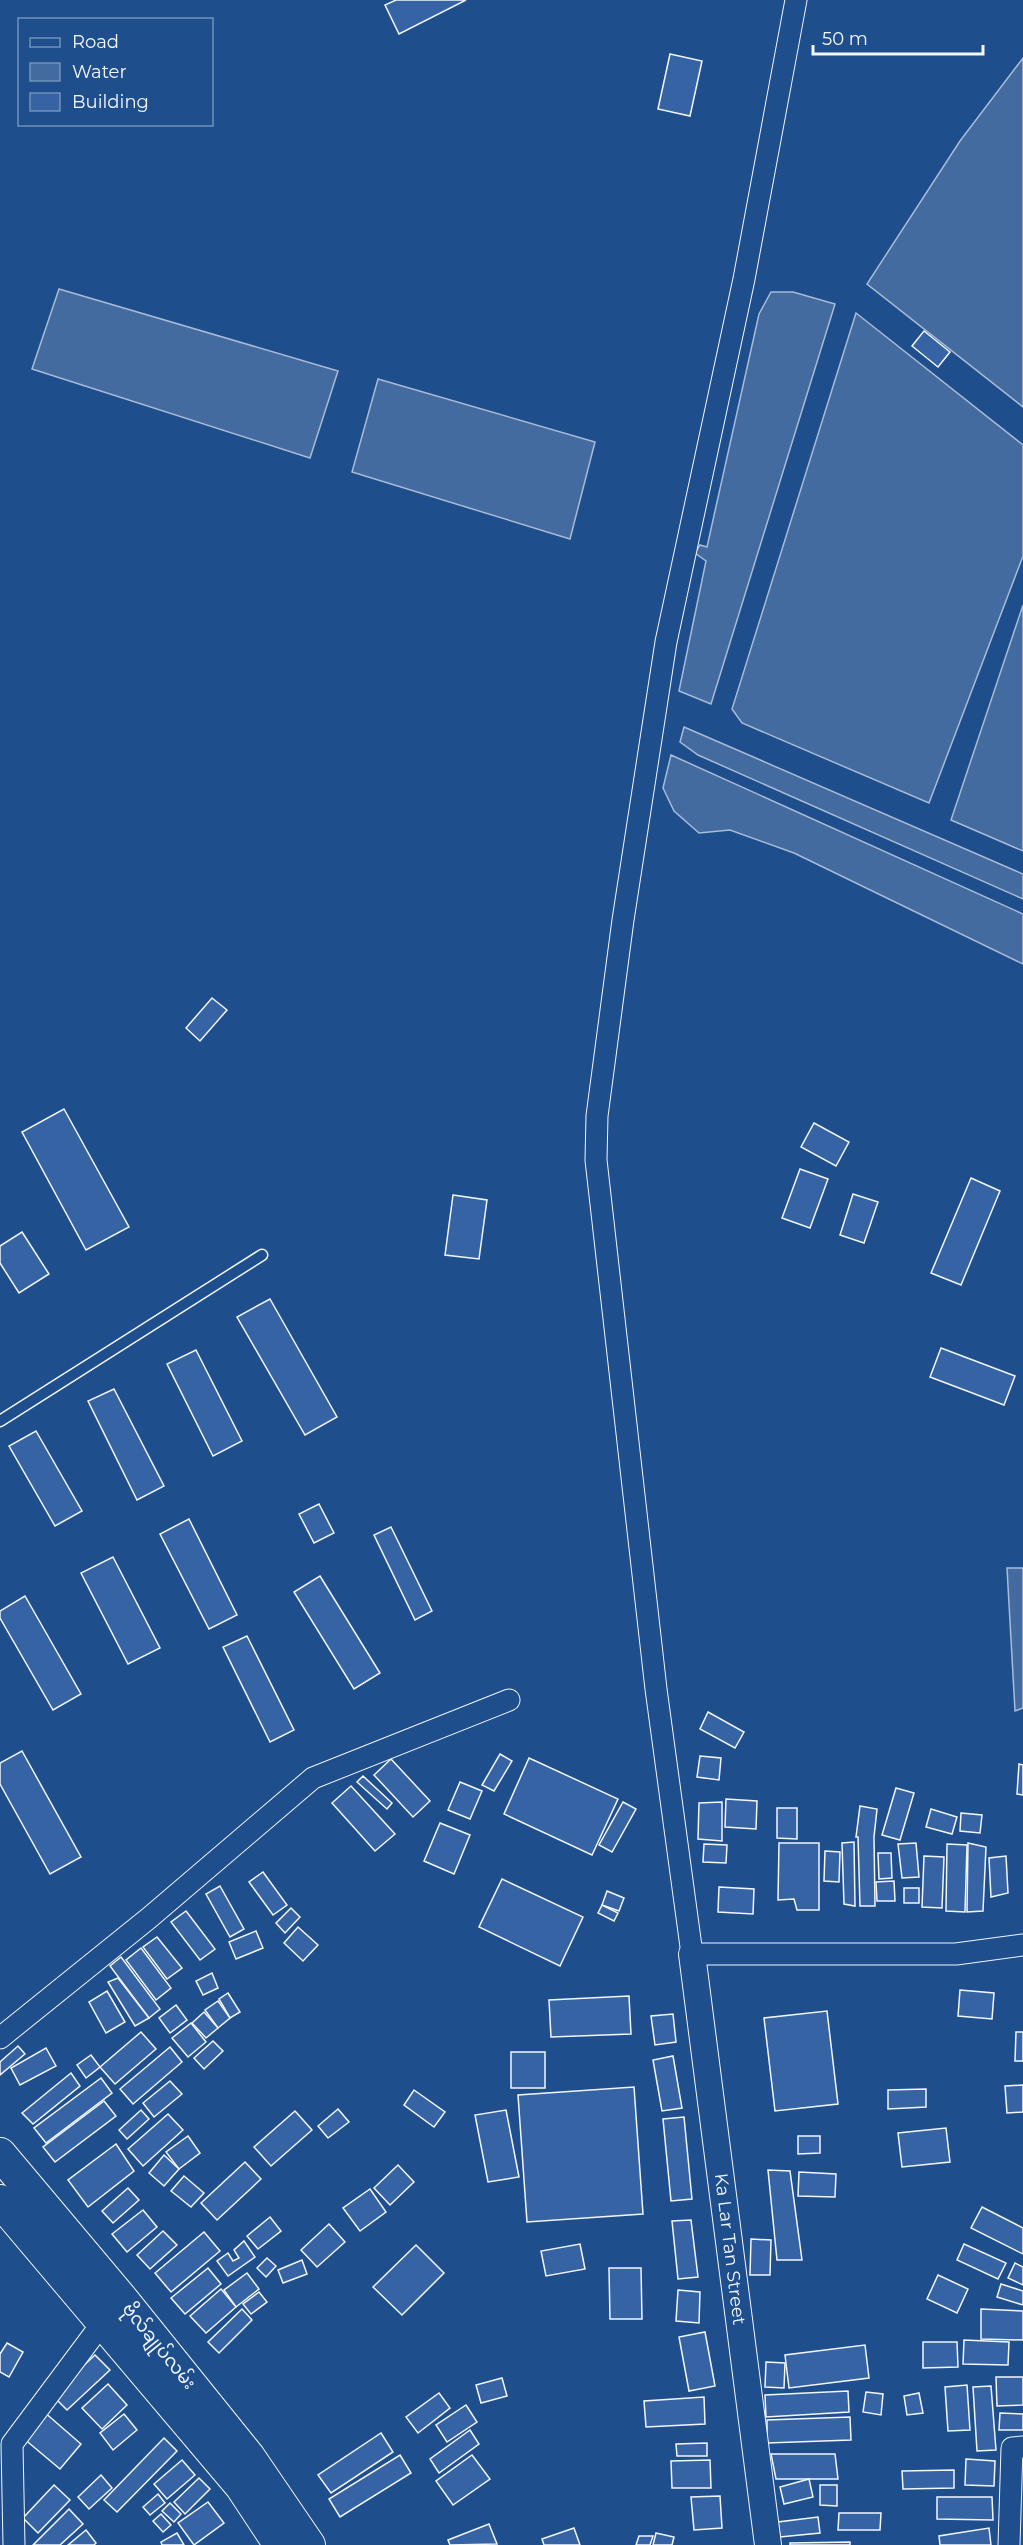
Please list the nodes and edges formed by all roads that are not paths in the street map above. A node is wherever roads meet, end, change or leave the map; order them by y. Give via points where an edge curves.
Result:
1 (796, 0) edge
2 (262, 1255) dead end
3 (0, 1421) edge
4 (509, 1700) dead end
5 (1023, 1946) edge
6 (692, 1954) junction
7 (0, 2038) edge
8 (0, 2154) edge
9 (0, 2201) edge
10 (112, 2310) junction
11 (1023, 2447) edge
12 (14, 2545) edge
13 (280, 2545) edge
14 (309, 2545) edge
15 (768, 2545) edge
16 (1009, 2545) edge

1 - 6 street via 744,279 666,642 597,1116 597,1160 656,1689
2 - 3 lane
4 - 7 street via 314,1778
5 - 6 street via 956,1954
6 - 15 street, Ka Lar Tan Street
8 - 10 main road, ဗိုလ်ချုပ်လမ်း
9 - 10 main road, ဗိုလ်ချုပ်လမ်း
10 - 12 street via 12,2444
10 - 13 main road, ဗိုလ်ချုပ်လမ်း
10 - 14 main road, ဗိုလ်ချုပ်လမ်း via 249,2457
11 - 16 street via 1012,2448

